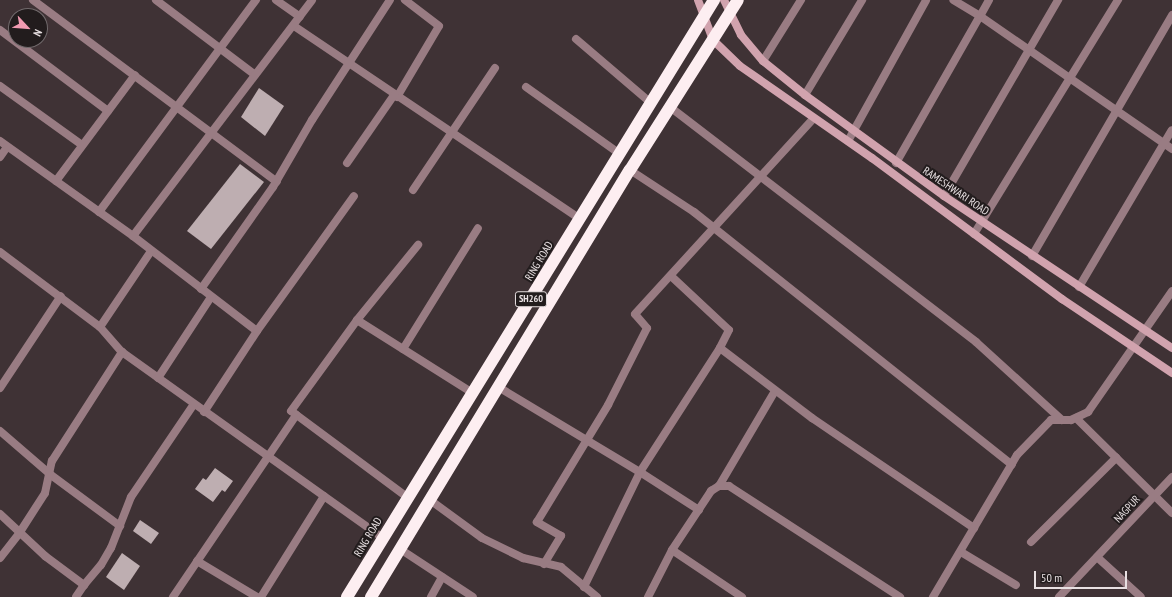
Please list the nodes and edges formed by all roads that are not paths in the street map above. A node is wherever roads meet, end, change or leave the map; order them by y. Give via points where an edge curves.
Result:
1 (33, 0) edge
2 (156, 0) edge
3 (256, 0) edge
4 (276, 0) edge
5 (312, 0) edge
6 (390, 0) edge
7 (405, 0) edge
8 (698, 0) edge
9 (714, 0) edge
10 (724, 0) edge
11 (738, 0) edge
12 (801, 0) edge
13 (862, 0) edge
14 (926, 0) edge
15 (953, 0) edge
16 (989, 0) edge
17 (1058, 0) edge
18 (1118, 0) edge
19 (730, 14) junction
20 (1172, 15) edge
21 (704, 16) junction
22 (980, 16) junction
23 (300, 17) junction
24 (294, 26) junction
25 (0, 30) edge
26 (576, 39) dead end
27 (713, 40) junction
28 (1030, 49) junction
29 (219, 50) junction
30 (763, 61) junction
31 (350, 65) junction
32 (495, 68) dead end
33 (135, 75) junction
34 (255, 75) junction
35 (1068, 78) junction
36 (0, 86) edge
37 (526, 87) dead end
38 (805, 95) junction
39 (395, 96) junction
40 (651, 104) junction
41 (178, 105) junction
42 (670, 107) junction
43 (108, 111) junction
44 (1116, 112) junction
45 (814, 118) junction
46 (1172, 130) edge
47 (855, 132) junction
48 (210, 134) junction
49 (452, 134) junction
50 (0, 141) edge
51 (848, 141) junction
52 (1165, 144) junction
53 (82, 145) junction
54 (7, 147) junction
55 (1172, 149) edge
56 (620, 154) junction
57 (0, 157) edge
58 (347, 163) dead end
59 (896, 163) junction
60 (630, 170) junction
61 (762, 176) junction
62 (56, 181) junction
63 (277, 182) junction
64 (413, 190) dead end
65 (354, 196) dead end
66 (944, 196) junction
67 (99, 212) junction
68 (580, 219) junction
69 (982, 222) junction
70 (478, 228) dead end
71 (715, 229) junction
72 (974, 234) junction
73 (133, 236) junction
74 (418, 245) dead end
75 (151, 251) junction
76 (0, 252) edge
77 (1032, 256) junction
78 (671, 276) junction
79 (1079, 287) junction
80 (201, 289) junction
81 (1172, 290) edge
82 (61, 296) junction
83 (211, 297) junction
84 (357, 320) junction
85 (100, 327) junction
86 (1145, 330) junction
87 (257, 331) junction
88 (1133, 347) junction
89 (720, 348) junction
90 (1172, 348) edge
91 (403, 349) junction
92 (122, 352) junction
93 (1172, 373) edge
94 (158, 378) junction
95 (0, 388) edge
96 (500, 388) junction
97 (775, 391) junction
98 (474, 394) junction
99 (194, 404) junction
100 (204, 412) junction
101 (296, 415) junction
102 (1076, 418) junction
103 (1062, 420) junction
104 (0, 431) edge
105 (585, 439) junction
106 (270, 457) junction
107 (1116, 458) junction
108 (1012, 465) junction
109 (640, 472) junction
110 (51, 475) junction
111 (1172, 477) edge
112 (719, 486) junction
113 (324, 496) junction
114 (407, 497) junction
115 (1154, 497) junction
116 (430, 500) junction
117 (699, 510) junction
118 (1172, 513) edge
119 (0, 514) edge
120 (120, 526) junction
121 (974, 528) junction
122 (20, 532) junction
123 (383, 538) junction
124 (1031, 542) dead end
125 (400, 549) junction
126 (672, 550) junction
127 (961, 552) junction
128 (1097, 557) junction
129 (0, 558) edge
130 (197, 561) junction
131 (544, 564) junction
132 (442, 577) junction
133 (84, 585) junction
134 (1016, 585) dead end
135 (584, 587) junction
136 (76, 597) edge
137 (173, 597) edge
138 (257, 597) edge
139 (261, 597) edge
140 (347, 597) edge
141 (371, 597) edge
142 (431, 597) edge
143 (473, 597) edge
144 (597, 597) edge
145 (648, 597) edge
146 (742, 597) edge
147 (900, 597) edge
148 (933, 597) edge
149 (1059, 597) edge
150 (1141, 597) edge

1 - 33 street
2 - 29 street
3 - 29 street
4 - 23 street
5 - 23 street
6 - 31 street
7 - 39 street via 439,26
8 - 21 main road
9 - 21 highway, RING ROAD / SH260
10 - 19 main road, RAMESHWARI ROAD
11 - 19 highway, SH260
12 - 30 street
13 - 38 street
14 - 47 street
15 - 22 street
16 - 22 street
17 - 28 street
18 - 35 street via 1091,47
19 - 27 highway, SH260
19 - 30 main road, RAMESHWARI ROAD via 741,35
20 - 44 street
21 - 27 main road
21 - 40 highway, RING ROAD / SH260
22 - 28 street
22 - 59 street
23 - 24 street
24 - 31 street
24 - 34 street
25 - 43 street
26 - 40 street
27 - 42 highway, SH260
27 - 45 main road via 740,66
28 - 35 street
28 - 66 street
29 - 34 street
29 - 41 street
30 - 38 main road, RAMESHWARI ROAD
31 - 39 street
31 - 63 street via 312,120
32 - 49 street
33 - 41 street
33 - 43 street
34 - 48 street
35 - 44 street
35 - 69 street
36 - 53 street
37 - 56 street
38 - 47 main road, RAMESHWARI ROAD
39 - 49 street
39 - 58 street
40 - 56 highway, RING ROAD / SH260
41 - 48 street
41 - 67 street
42 - 60 highway, SH260
42 - 61 street
43 - 53 street
44 - 52 street
44 - 77 street
45 - 51 main road
45 - 61 street
46 - 52 street
47 - 51 street
47 - 59 main road, RAMESHWARI ROAD
48 - 63 street
48 - 73 street
49 - 64 street
49 - 68 street
50 - 54 street
51 - 72 main road
52 - 55 street
52 - 79 street
53 - 62 street
54 - 57 street
54 - 62 street
56 - 68 highway, RING ROAD / SH260
59 - 66 main road, RAMESHWARI ROAD
60 - 71 street
60 - 96 highway, SH260
61 - 71 street
61 - 103 street via 976,342
62 - 67 street
63 - 80 street
65 - 87 street
66 - 69 main road, RAMESHWARI ROAD
67 - 73 street
68 - 98 highway, RING ROAD / SH260
69 - 72 street
69 - 77 main road, RAMESHWARI ROAD
70 - 91 street
71 - 78 street
71 - 108 street
72 - 88 main road
73 - 75 street
74 - 84 street
75 - 80 street
75 - 85 street
76 - 82 street
77 - 79 main road, RAMESHWARI ROAD
78 - 89 street via 729,330
78 - 105 street via 635,314 647,328 612,398
79 - 86 main road, RAMESHWARI ROAD
80 - 83 street
81 - 86 street
82 - 85 street
82 - 95 street
83 - 87 street
83 - 94 street
84 - 91 street
84 - 101 street via 291,411
85 - 92 street
86 - 88 street
86 - 90 main road, RAMESHWARI ROAD
87 - 100 street
88 - 93 main road
88 - 102 street via 1088,412
89 - 97 street
89 - 109 street
91 - 98 street
92 - 94 street
92 - 110 street via 52,460
94 - 99 street
96 - 105 street
96 - 116 highway, SH260
97 - 112 street
97 - 121 street
98 - 114 highway, RING ROAD / SH260
99 - 100 street
99 - 120 street via 131,497
100 - 106 street
101 - 106 street
101 - 114 street
102 - 103 street
102 - 107 street
103 - 108 street via 1051,420
104 - 110 street
105 - 109 street
105 - 131 street via 537,522 561,536
106 - 113 street
106 - 130 street
107 - 115 street
107 - 124 street
108 - 121 street
109 - 117 street
109 - 135 street
110 - 120 street
110 - 122 street via 45,493
111 - 115 street, NAGPUR
112 - 117 street via 711,491
112 - 147 street via 729,486
113 - 123 street
113 - 139 street
114 - 123 highway, RING ROAD / SH260
115 - 118 street
115 - 128 street, NAGPUR
116 - 125 highway, SH260
116 - 131 street via 482,538 523,558
117 - 126 street
119 - 122 street
120 - 133 street via 101,565
121 - 127 street
122 - 129 street
122 - 133 street
123 - 140 highway, RING ROAD / SH260
125 - 132 street
125 - 141 highway, SH260
126 - 145 street
126 - 146 street
127 - 134 street
127 - 148 street
128 - 149 street, NAGPUR
128 - 150 street
130 - 137 street
130 - 138 street
131 - 135 street via 561,567
132 - 142 street
132 - 143 street
133 - 136 street
135 - 144 street

